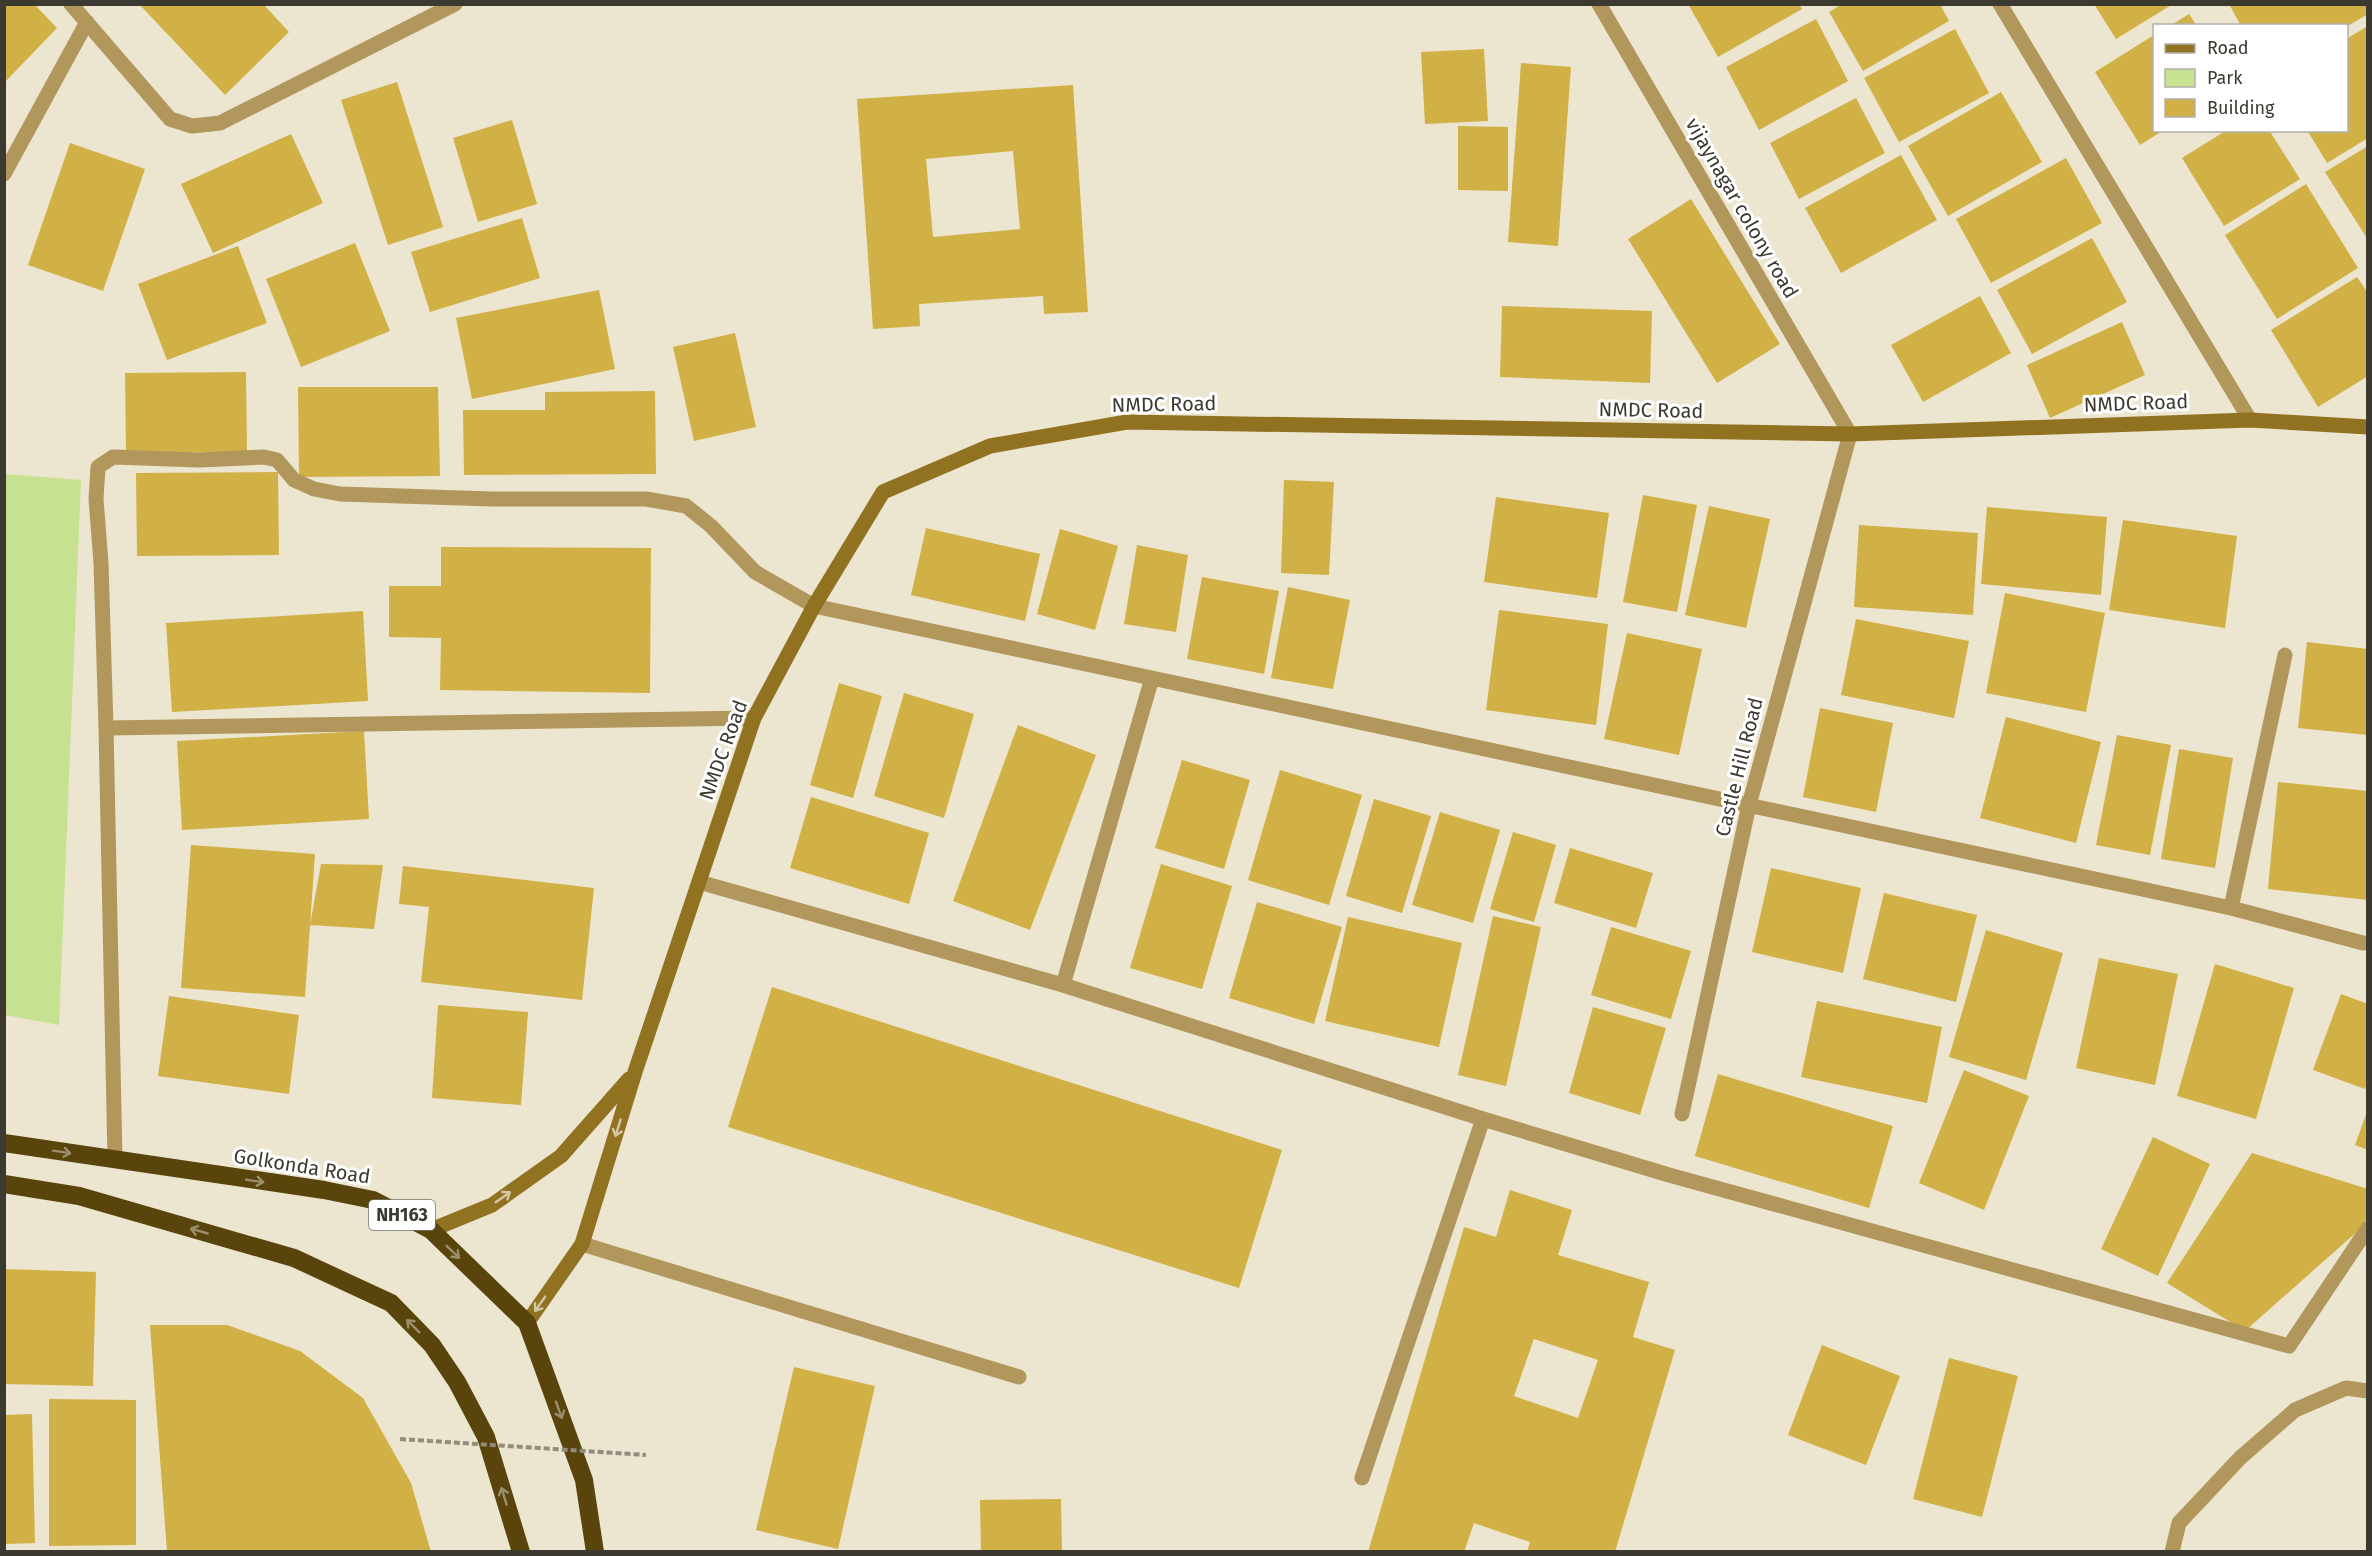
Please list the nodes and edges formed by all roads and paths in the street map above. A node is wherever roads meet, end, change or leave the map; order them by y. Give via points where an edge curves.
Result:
1 (71, 4) edge
2 (455, 4) edge
3 (1599, 4) edge
4 (2000, 4) edge
5 (87, 22) junction
6 (4, 174) edge
7 (2250, 420) junction
8 (2367, 427) edge
9 (1850, 434) junction
10 (814, 606) junction
11 (2285, 655) dead end
12 (1152, 678) junction
13 (754, 718) junction
14 (106, 728) junction
15 (1749, 806) junction
16 (699, 882) junction
17 (2231, 908) junction
18 (2362, 943) dead end
19 (1063, 985) junction
20 (635, 1072) junction
21 (1682, 1114) dead end
22 (1483, 1119) junction
23 (4, 1143) edge
24 (115, 1160) junction
25 (4, 1184) edge
26 (2367, 1228) edge
27 (431, 1230) junction
28 (582, 1244) junction
29 (527, 1323) junction
30 (1019, 1377) dead end
31 (2367, 1391) edge
32 (400, 1439) dead end
33 (646, 1455) dead end
34 (1362, 1478) dead end
35 (521, 1551) edge
36 (595, 1551) edge
37 (2172, 1551) edge

1 - 5 street
2 - 5 street via 220,123 192,126 170,119
3 - 9 street, vijaynagar colony road
4 - 7 street
5 - 6 street
7 - 8 street, NMDC Road
7 - 9 street, NMDC Road
9 - 10 street, NMDC Road via 1127,422 990,446 883,492
9 - 15 street, Castle Hill Road
10 - 12 street
10 - 13 street, NMDC Road
10 - 14 street via 755,572 711,525 686,506 646,499 340,494 294,480 278,460 264,457 113,457 98,467 96,499
11 - 17 street
12 - 15 street
12 - 19 street
13 - 14 street
13 - 16 street, NMDC Road
14 - 24 street
15 - 17 street
15 - 21 street, Castle Hill Road
16 - 19 street
16 - 20 street, NMDC Road
17 - 18 street
19 - 22 street
27 -> 20 street via 492,1205 561,1156
20 -> 28 street, NMDC Road
22 - 26 street via 1669,1175 2289,1346
22 - 34 street
23 -> 24 highway, Golkonda Road / NH163
24 -> 27 highway, Golkonda Road / NH163 via 373,1200
35 -> 25 highway via 486,1437 457,1382 432,1345 390,1303 294,1258 79,1196
27 -> 29 highway, Golkonda Road / NH163
28 -> 29 street, NMDC Road
28 - 30 street
29 -> 36 highway, Golkonda Road / NH163 via 584,1480
31 - 37 street via 2346,1388 2295,1410 2240,1458 2179,1523
32 - 33 path, bridge

